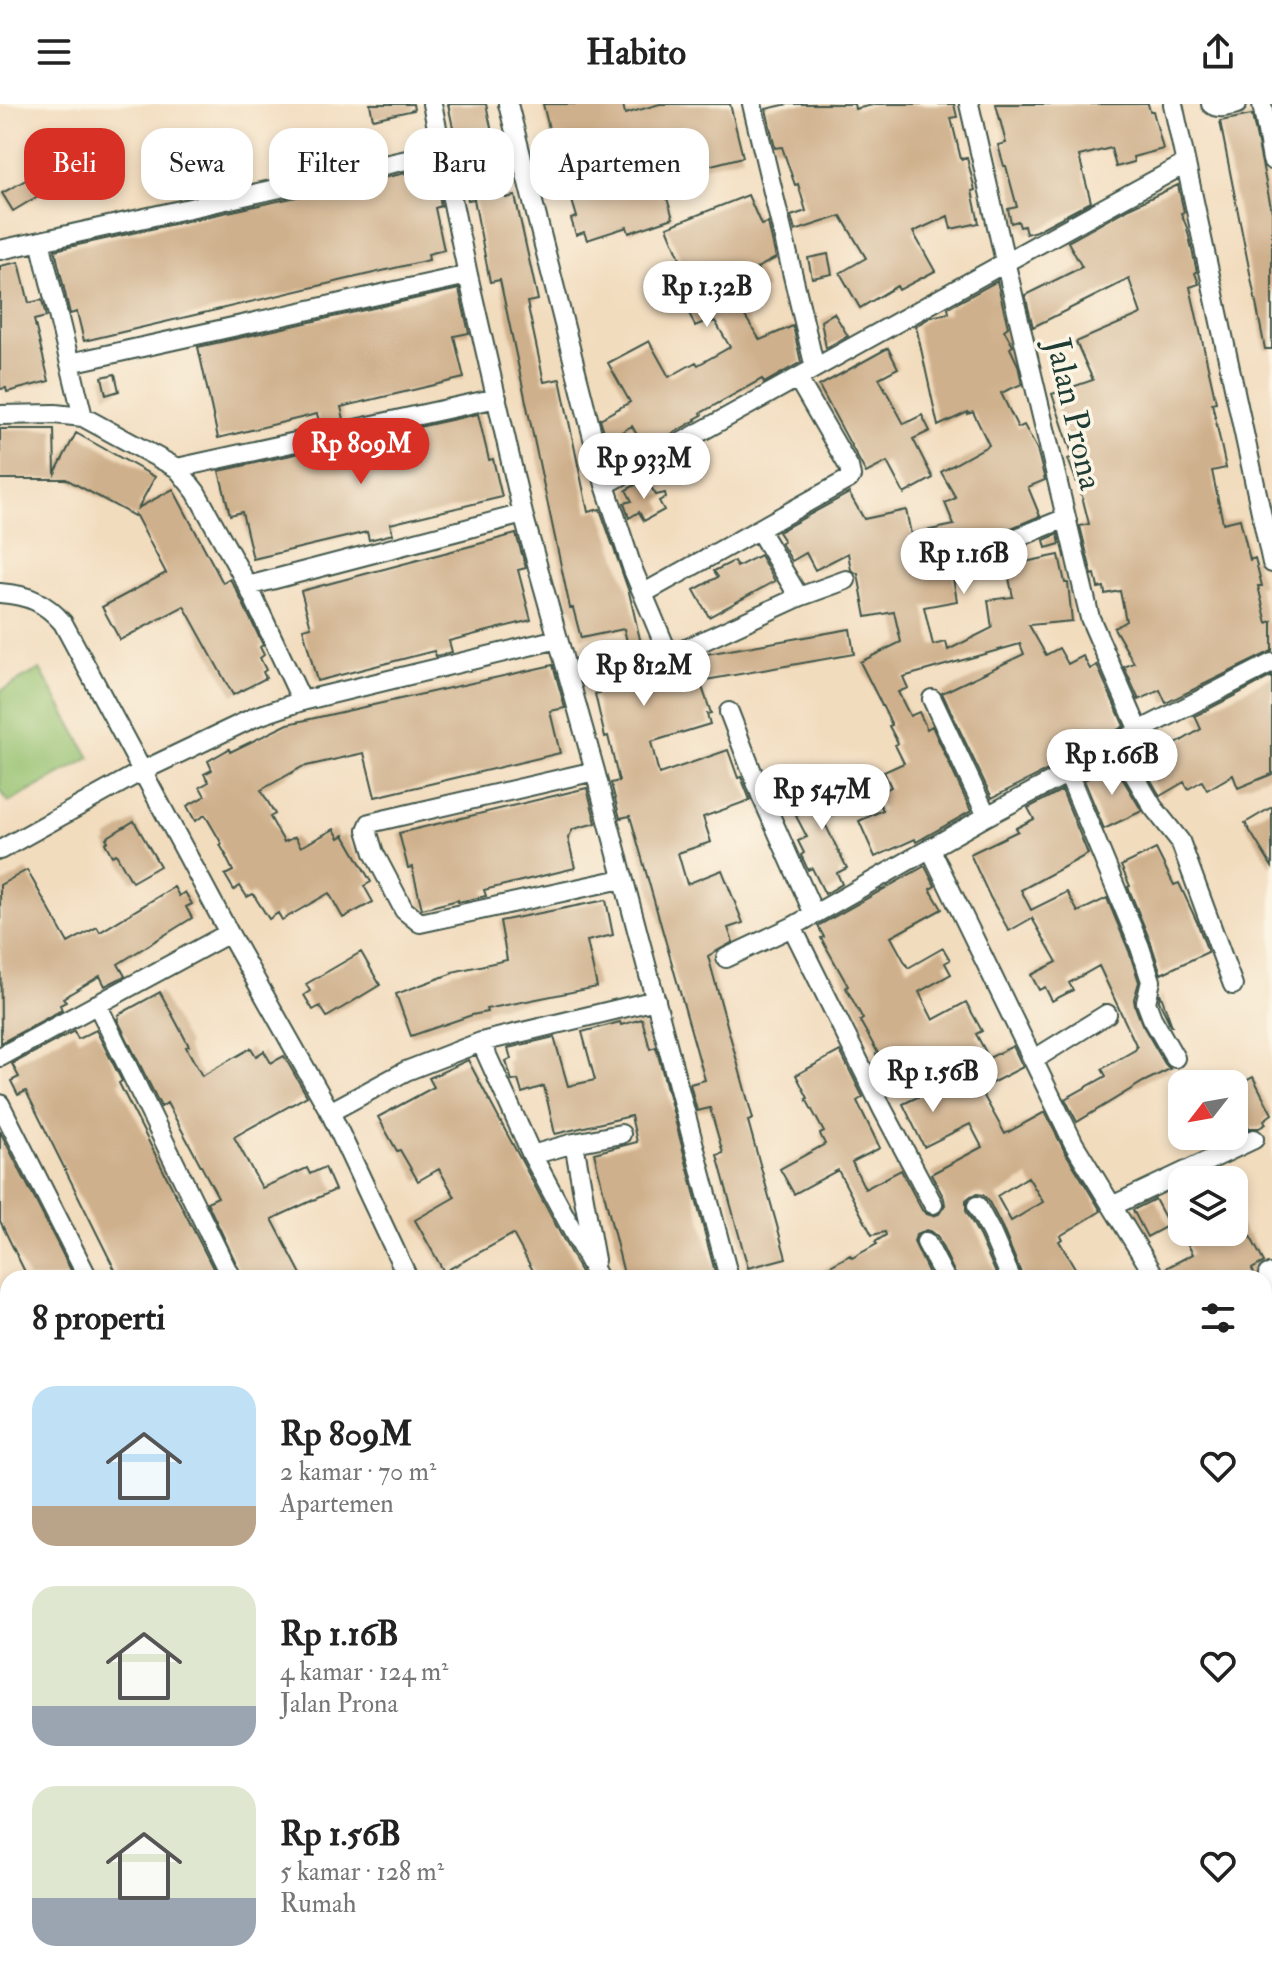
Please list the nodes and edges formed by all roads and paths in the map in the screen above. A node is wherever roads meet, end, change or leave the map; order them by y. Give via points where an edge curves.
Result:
1 (432, 104) edge
2 (508, 104) edge
3 (752, 104) edge
4 (969, 104) edge
5 (1173, 104) edge
6 (1211, 104) edge
7 (1237, 104) edge
8 (1262, 104) edge
9 (438, 128) edge
10 (1272, 160) edge
11 (404, 161) edge
12 (1185, 164) junction
13 (453, 200) edge
14 (40, 241) junction
15 (0, 250) edge
16 (1005, 261) junction
17 (468, 275) junction
18 (70, 363) junction
19 (815, 368) junction
20 (798, 379) junction
21 (497, 398) junction
22 (0, 415) edge
23 (83, 417) junction
24 (177, 468) junction
25 (605, 485) junction
26 (523, 514) junction
27 (1066, 518) junction
28 (759, 530) junction
29 (972, 556) dead end
30 (1272, 563) edge
31 (846, 580) dead end
32 (248, 586) junction
33 (0, 593) edge
34 (644, 593) junction
35 (799, 597) junction
36 (558, 639) junction
37 (1272, 663) edge
38 (932, 699) dead end
39 (302, 701) junction
40 (729, 712) dead end
41 (1139, 731) junction
42 (1116, 744) junction
43 (144, 770) junction
44 (595, 771) junction
45 (1068, 773) junction
46 (987, 816) junction
47 (930, 848) junction
48 (0, 850) edge
49 (622, 879) junction
50 (814, 914) junction
51 (792, 927) junction
52 (229, 933) junction
53 (726, 958) dead end
54 (1233, 985) dead end
55 (656, 1000) junction
56 (97, 1004) junction
57 (1107, 1014) dead end
58 (481, 1042) junction
59 (0, 1057) edge
60 (1175, 1058) dead end
61 (1033, 1060) junction
62 (0, 1104) edge
63 (330, 1112) junction
64 (621, 1134) dead end
65 (1254, 1139) dead end
66 (574, 1143) junction
67 (532, 1155) junction
68 (933, 1204) dead end
69 (977, 1206) dead end
70 (1112, 1206) junction
71 (926, 1242) dead end
72 (84, 1270) edge
73 (227, 1270) edge
74 (404, 1270) edge
75 (595, 1270) edge
76 (597, 1270) edge
77 (727, 1270) edge
78 (941, 1270) edge
79 (1008, 1270) edge
80 (1151, 1270) edge

1 - 9 street
2 - 25 street
3 - 19 street
4 - 16 street, Jalan Prona
5 - 12 street
6 - 7 street
8 - 10 street
11 - 14 street
12 - 16 street
12 - 30 street
13 - 17 street
14 - 15 street
14 - 18 street
16 - 19 street
16 - 27 street, Jalan Prona
17 - 18 street
17 - 21 street
18 - 23 street
19 - 20 street
20 - 25 street
20 - 28 street via 851,476
21 - 24 street
21 - 26 street
22 - 23 street
23 - 24 street
24 - 32 street
25 - 34 street
26 - 32 street
26 - 36 street
27 - 29 street
27 - 41 street, Jalan Prona via 1090,618
28 - 34 street
28 - 35 street
31 - 35 street
32 - 39 street
33 - 43 street via 46,605 63,623
34 - 35 street via 662,642 673,653
36 - 39 street
36 - 44 street
37 - 41 street
38 - 46 street
39 - 43 street via 255,717
40 - 50 street
41 - 42 street
42 - 45 street
42 - 54 street via 1180,841
43 - 48 street
43 - 52 street
44 - 49 street
44 - 49 street via 370,823 367,830 404,910 420,923
45 - 46 street
45 - 60 street via 1140,947 1151,981 1146,1002 1152,1018
46 - 47 street
47 - 50 street
47 - 61 street
49 - 55 street
50 - 51 street
51 - 53 street
51 - 68 street
52 - 56 street
52 - 63 street
55 - 58 street
55 - 77 street
56 - 59 street
56 - 73 street
57 - 61 street
58 - 63 street via 406,1071
58 - 67 street
61 - 70 street
62 - 72 street
63 - 74 street
64 - 66 street
65 - 70 street
66 - 67 street
66 - 76 street
67 - 75 street
69 - 79 street
70 - 80 street
71 - 78 street

